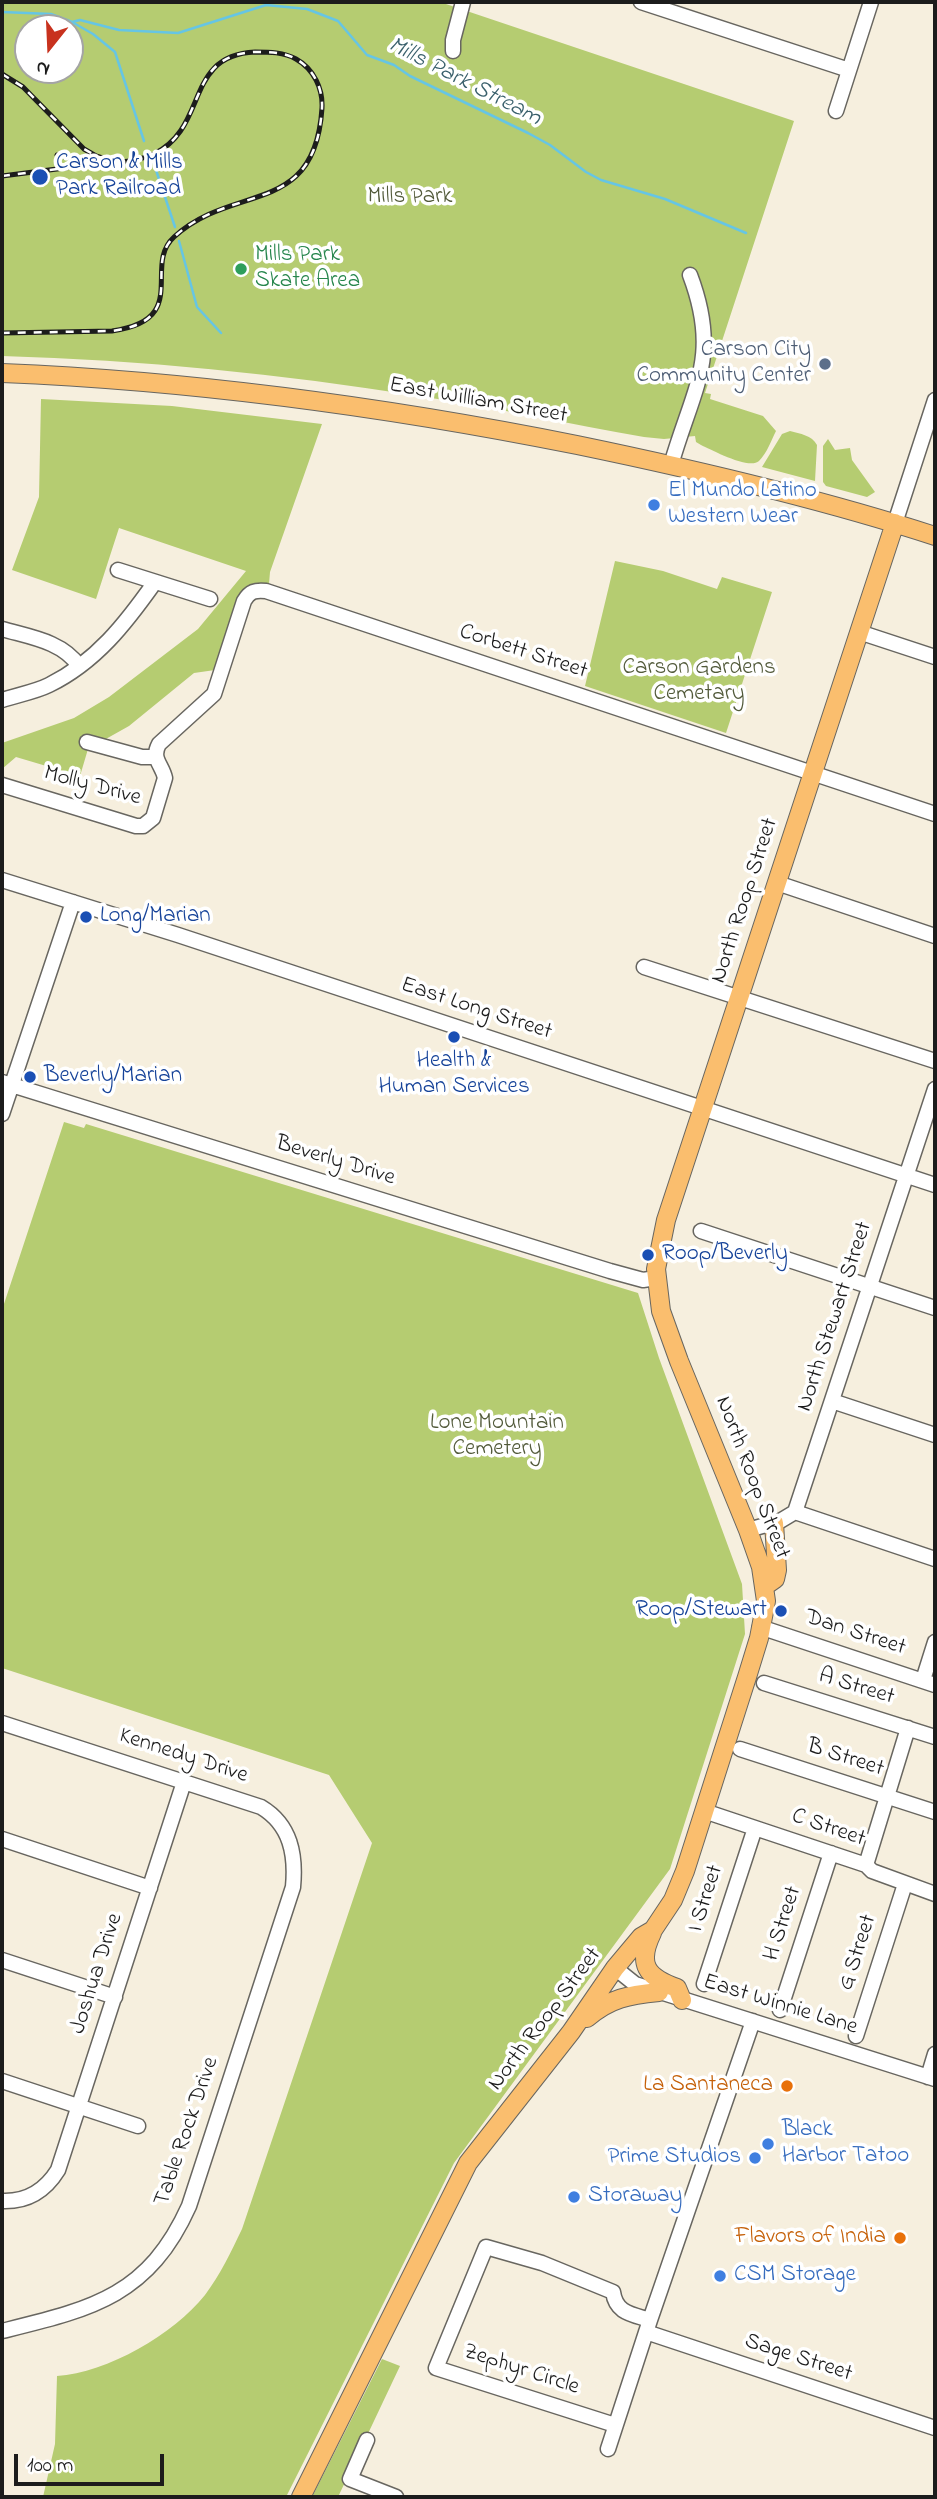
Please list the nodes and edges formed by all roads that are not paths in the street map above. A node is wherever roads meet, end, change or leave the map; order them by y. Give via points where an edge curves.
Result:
1 (463, 2) edge
2 (641, 2) edge
3 (871, 2) edge
4 (453, 51) dead end
5 (849, 70) junction
6 (836, 111) dead end
7 (690, 275) dead end
8 (2, 373) edge
9 (935, 400) edge
10 (671, 464) junction
11 (895, 523) junction
12 (935, 536) edge
13 (118, 570) dead end
14 (155, 582) junction
15 (256, 590) joint
16 (210, 599) dead end
17 (2, 629) edge
18 (859, 632) junction
19 (935, 657) edge
20 (79, 666) junction
21 (2, 700) edge
22 (88, 742) dead end
23 (155, 757) junction
24 (813, 774) junction
25 (2, 785) edge
26 (935, 814) edge
27 (2, 880) edge
28 (777, 883) junction
29 (73, 902) junction
30 (935, 936) edge
31 (644, 967) dead end
32 (740, 998) junction
33 (935, 1061) edge
34 (7, 1083) edge
35 (935, 1088) edge
36 (704, 1109) junction
37 (2, 1114) edge
38 (906, 1176) junction
39 (935, 1185) edge
40 (701, 1231) dead end
41 (656, 1278) junction
42 (870, 1286) junction
43 (935, 1308) edge
44 (832, 1401) junction
45 (935, 1435) edge
46 (795, 1512) junction
47 (774, 1523) junction
48 (748, 1530) junction
49 (935, 1559) edge
50 (765, 1587) junction
51 (760, 1627) junction
52 (935, 1642) edge
53 (929, 1682) edge
54 (764, 1683) dead end
55 (2, 1723) edge
56 (908, 1728) junction
57 (935, 1737) edge
58 (740, 1748) dead end
59 (184, 1782) junction
60 (887, 1796) junction
61 (704, 1811) junction
62 (935, 1812) edge
63 (755, 1828) junction
64 (2, 1839) edge
65 (831, 1853) junction
66 (866, 1864) junction
67 (905, 1884) junction
68 (150, 1888) junction
69 (293, 1888) joint
70 (935, 1894) edge
71 (653, 1930) junction
72 (2, 1960) edge
73 (615, 1968) junction
74 (704, 1984) dead end
75 (659, 1992) junction
76 (115, 1997) junction
77 (682, 2000) junction
78 (780, 2010) dead end
79 (753, 2021) junction
80 (571, 2032) junction
81 (856, 2036) dead end
82 (935, 2053) edge
83 (932, 2078) edge
84 (2, 2081) edge
85 (79, 2106) junction
86 (138, 2126) dead end
87 (2, 2201) edge
88 (648, 2326) junction
89 (2, 2331) edge
90 (615, 2426) junction
91 (935, 2428) edge
92 (367, 2440) dead end
93 (608, 2449) dead end
94 (301, 2497) edge
95 (396, 2497) edge

1 - 4 street
2 - 5 street
3 - 5 street
5 - 6 street
7 - 10 street via 701,308 705,347 700,379
8 - 10 main road, East William Street via 162,383 338,403
9 - 11 street, North Roop Street
10 - 11 main road, East William Street
11 - 12 main road, East William Street
11 - 18 main road, North Roop Street
13 - 14 street
14 - 16 street
14 - 20 street via 125,624
15 - 23 street, Molly Drive via 244,601 214,694 159,744
15 - 24 street, Corbett Street
17 - 20 street via 54,645 70,653
18 - 19 street
18 - 24 main road, North Roop Street
20 - 21 street via 48,685
22 - 23 street
23 - 25 street, Molly Drive via 164,772 164,783 153,818 143,826
24 - 26 street, Corbett Street
24 - 28 main road, North Roop Street
27 - 29 street, East Long Street
28 - 30 street
28 - 32 main road, North Roop Street
29 - 34 street
29 - 36 street, East Long Street
31 - 32 street
32 - 33 street
32 - 36 main road, North Roop Street
34 - 37 street
34 - 41 street, Beverly Drive via 610,1272 643,1280
35 - 38 street, North Stewart Street
36 - 38 street, East Long Street
36 - 41 main road, North Roop Street via 666,1220
38 - 39 street, East Long Street
38 - 42 street, North Stewart Street
40 - 42 street
41 - 48 main road, North Roop Street via 661,1311 679,1362
42 - 43 street
42 - 44 street, North Stewart Street
44 - 45 street
44 - 46 street, North Stewart Street
46 - 47 street
46 - 49 street
47 - 48 street
47 - 50 main road via 777,1570 775,1579
48 - 50 main road, North Roop Street
50 - 51 main road, North Roop Street
51 - 53 street, Dan Street
51 - 61 main road, North Roop Street
52 - 53 street
54 - 56 street, A Street
55 - 59 street, Kennedy Drive
56 - 57 street, A Street
56 - 60 street
58 - 60 street, B Street
59 - 68 street, Joshua Drive
59 - 69 street, Kennedy Drive via 253,1803 274,1816 292,1848
60 - 62 street, B Street
60 - 66 street
61 - 63 street, C Street
61 - 71 main road, North Roop Street via 673,1900
63 - 65 street, C Street
63 - 74 street, I Street
64 - 68 street
65 - 66 street, C Street
65 - 78 street, H Street
66 - 67 street, C Street
67 - 70 street, C Street
67 - 81 street, G Street
68 - 76 street, Joshua Drive
69 - 89 street, Table Rock Drive via 189,2206 169,2245 137,2279 107,2299 69,2315
71 - 73 main road, North Roop Street via 641,1937
71 - 77 main road via 644,1961 650,1975 677,1988
72 - 76 street
73 - 75 street, East Winnie Lane via 635,1983
73 - 80 main road, North Roop Street
75 - 77 street, East Winnie Lane
75 - 80 main road via 603,2004
76 - 85 street, Joshua Drive
77 - 79 street, East Winnie Lane
79 - 83 street, East Winnie Lane
79 - 88 street
80 - 94 main road, North Roop Street via 468,2163
82 - 83 street
84 - 85 street
85 - 86 street
85 - 87 street, Joshua Drive via 52,2179 32,2196
88 - 90 street
88 - 90 street, Zephyr Circle via 621,2311 613,2292 542,2263 486,2247 436,2368
88 - 91 street, Sage Street
90 - 93 street
92 - 95 street via 350,2479

